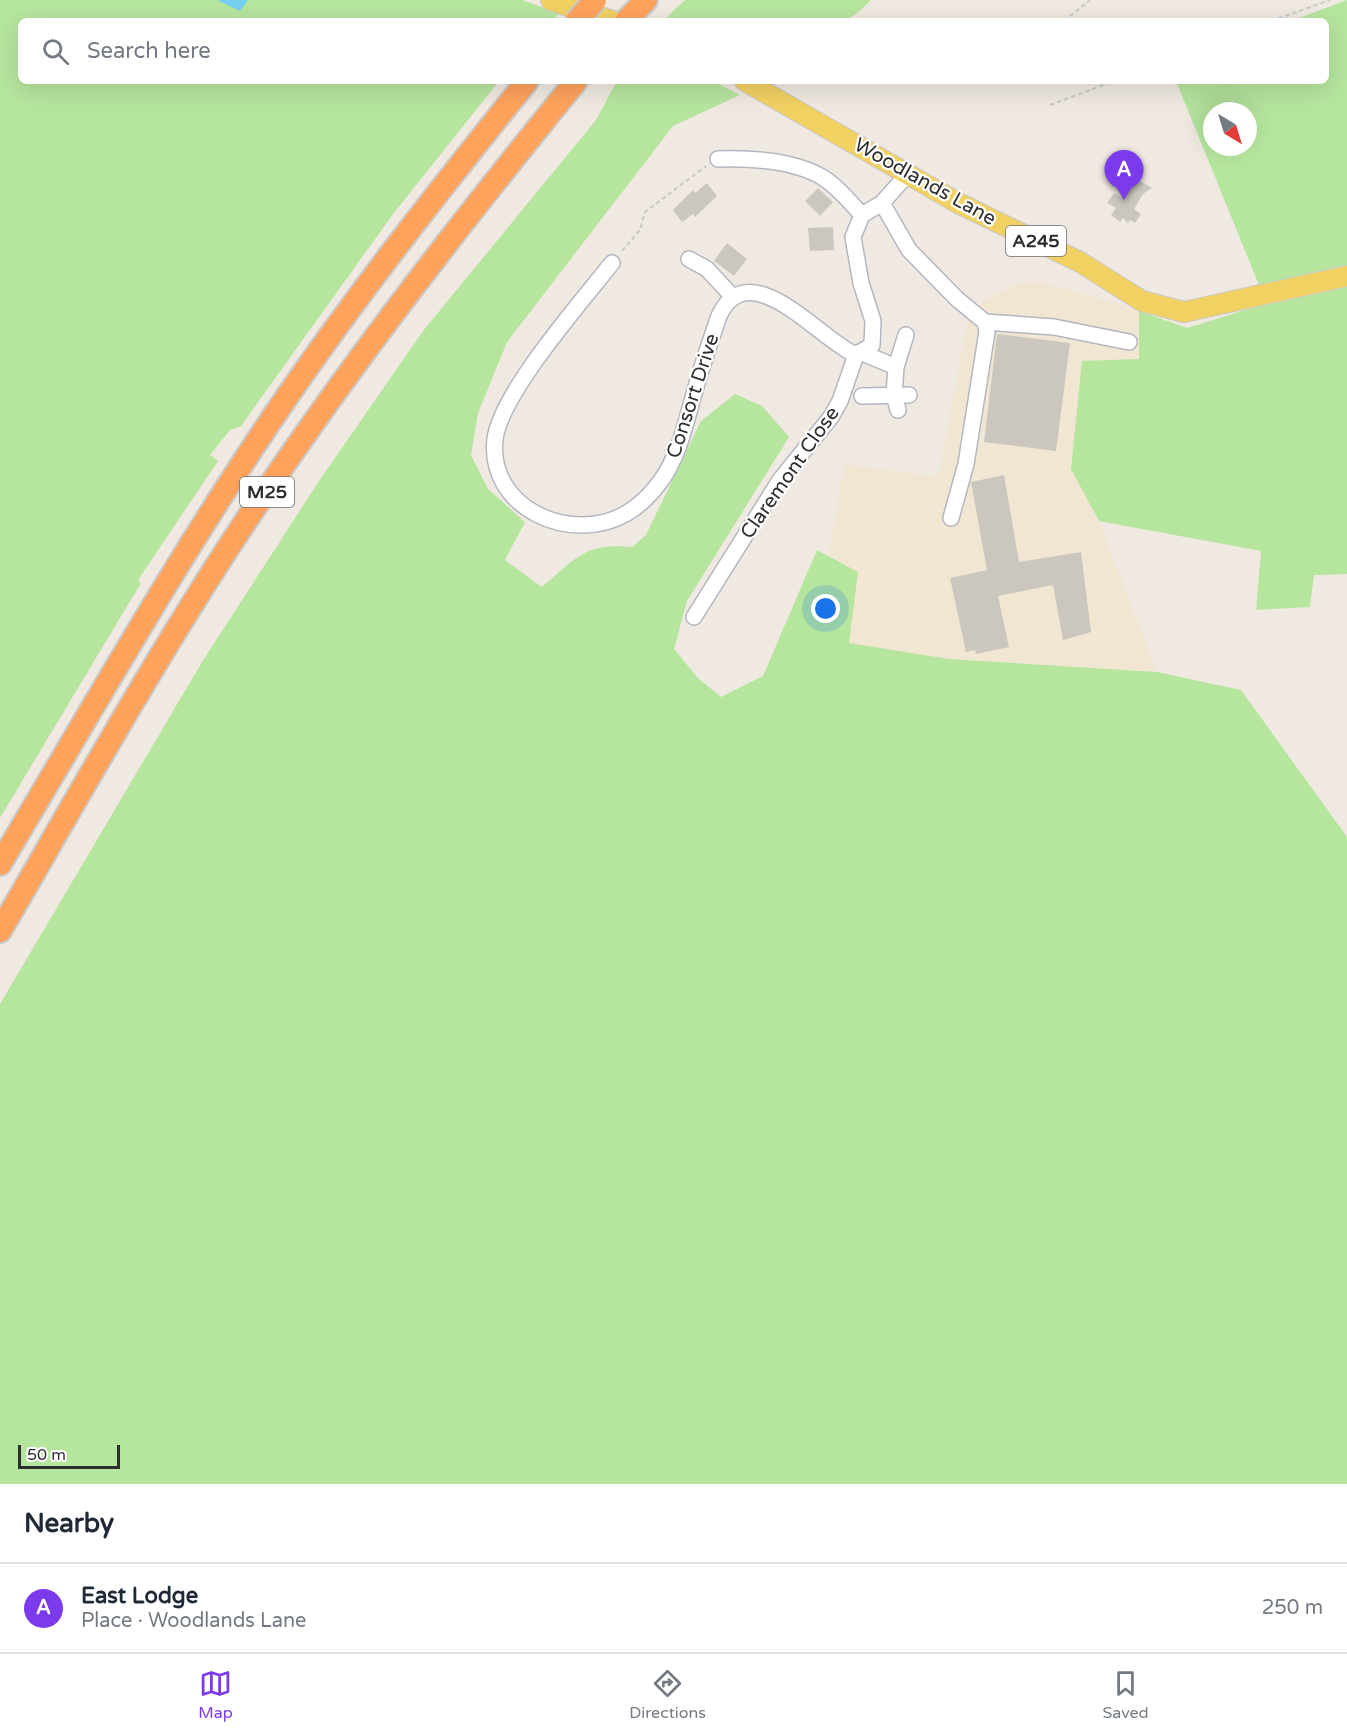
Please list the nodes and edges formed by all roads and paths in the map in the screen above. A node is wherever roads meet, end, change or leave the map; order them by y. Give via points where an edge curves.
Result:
1 (551, 0) edge
2 (595, 0) edge
3 (1090, 0) edge
4 (1329, 0) edge
5 (644, 2) edge
6 (580, 18) edge
7 (603, 18) edge
8 (630, 18) edge
9 (1068, 18) edge
10 (1279, 18) edge
11 (525, 84) edge
12 (574, 84) edge
13 (750, 84) edge
14 (1106, 84) edge
15 (1050, 105) dead end
16 (718, 159) joint
17 (907, 175) junction
18 (882, 203) junction
19 (862, 214) junction
20 (689, 259) dead end
21 (612, 263) joint
22 (1347, 276) edge
23 (733, 297) junction
24 (985, 322) junction
25 (906, 335) dead end
26 (1129, 342) dead end
27 (858, 353) junction
28 (896, 368) junction
29 (861, 396) dead end
30 (951, 518) dead end
31 (694, 617) dead end
32 (0, 864) edge
33 (0, 932) edge

1 - 7 main road
2 - 6 highway, bridge
3 - 9 path
4 - 10 path
5 - 8 highway
11 - 32 highway, M25 via 422,213 292,390 204,524
12 - 33 highway, M25 via 450,235 242,527
13 - 17 main road, Woodlands Lane / A245
14 - 15 path
16 - 19 street via 739,158 804,168 824,178
16 - 21 path via 645,212 640,231
17 - 18 street
17 - 22 main road, Woodlands Lane / A245 via 1080,262 1142,301 1184,312
18 - 19 street
18 - 24 street via 909,249
19 - 27 street via 853,237 873,321 872,345
20 - 23 street via 707,269
21 - 23 street, Consort Drive via 520,384 495,439 496,467 502,483 515,501 553,521 572,525 608,521 627,513 660,482 682,438 719,316
23 - 27 street via 744,292 779,302 845,350
24 - 26 street via 1054,327
24 - 30 street via 985,358 966,464
25 - 28 street
27 - 28 street
27 - 31 street, Claremont Close via 831,417 780,480
28 - 29 street via 900,400

